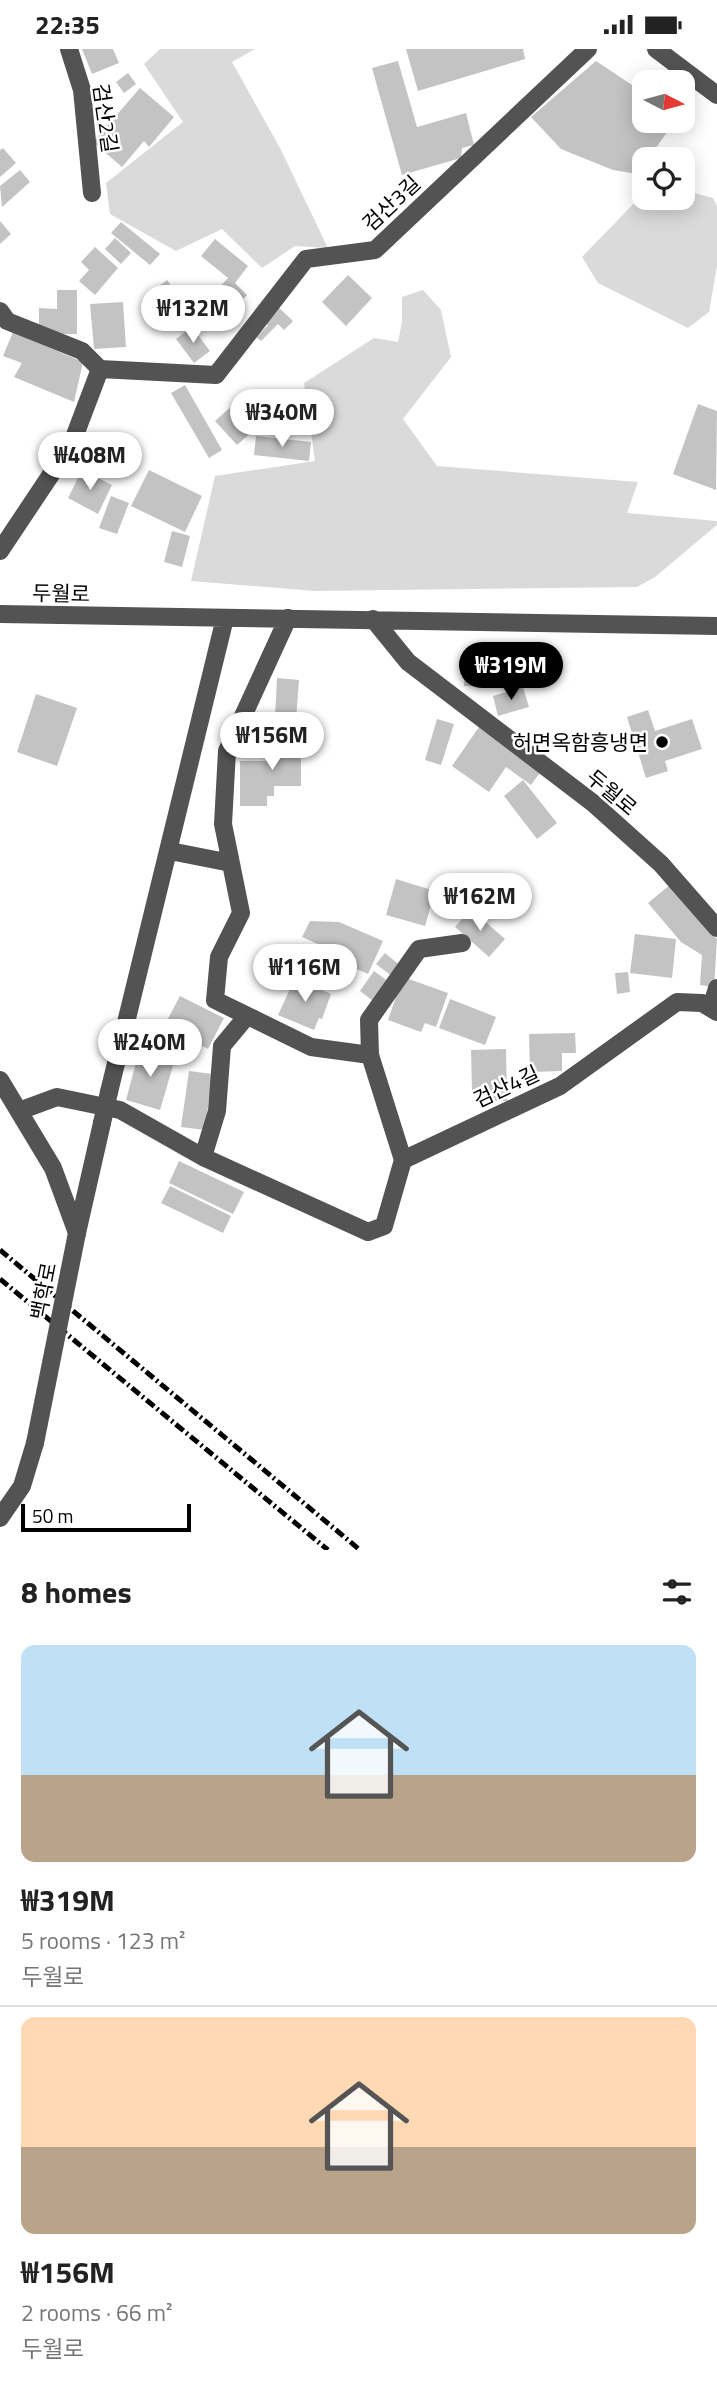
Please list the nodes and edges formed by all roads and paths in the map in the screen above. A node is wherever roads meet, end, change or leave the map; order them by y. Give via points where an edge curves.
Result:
1 (69, 49) edge
2 (588, 49) edge
3 (656, 49) edge
4 (717, 95) edge
5 (92, 193) dead end
6 (0, 311) edge
7 (100, 369) junction
8 (0, 551) edge
9 (0, 614) edge
10 (225, 618) junction
11 (288, 618) junction
12 (373, 619) junction
13 (717, 626) edge
14 (170, 851) junction
15 (231, 863) junction
16 (717, 928) edge
17 (463, 943) dead end
18 (717, 988) edge
19 (714, 1010) edge
20 (247, 1016) junction
21 (370, 1055) junction
22 (0, 1080) edge
23 (19, 1111) junction
24 (203, 1157) junction
25 (403, 1160) junction
26 (77, 1233) junction
27 (0, 1518) edge

1 - 5 street, 검산2길 via 82,90
2 - 7 street, 검산3길 via 375,250 306,259 216,375
3 - 4 street
6 - 7 street via 7,321 82,351
7 - 8 street via 72,443
9 - 10 street, 두월로
10 - 11 street, 두월로
10 - 14 street, 백학로
11 - 12 street, 두월로
11 - 15 street via 227,751 223,824
12 - 13 street, 두월로
12 - 16 street, 두월로 via 408,662 593,803 661,864
14 - 15 street
14 - 26 street, 백학로, bridge
15 - 20 street via 241,913 219,957 215,1000
17 - 21 street via 419,949 369,1020
18 - 19 street
19 - 25 street, 검산4길 via 702,1003 677,1002 560,1086
20 - 21 street via 311,1048
20 - 24 street via 222,1045 217,1111
21 - 25 street
22 - 23 street
23 - 24 street via 57,1097 120,1110
23 - 26 street via 52,1167
24 - 25 street via 369,1232 384,1226
26 - 27 street, 백학로, bridge via 35,1443 22,1486

